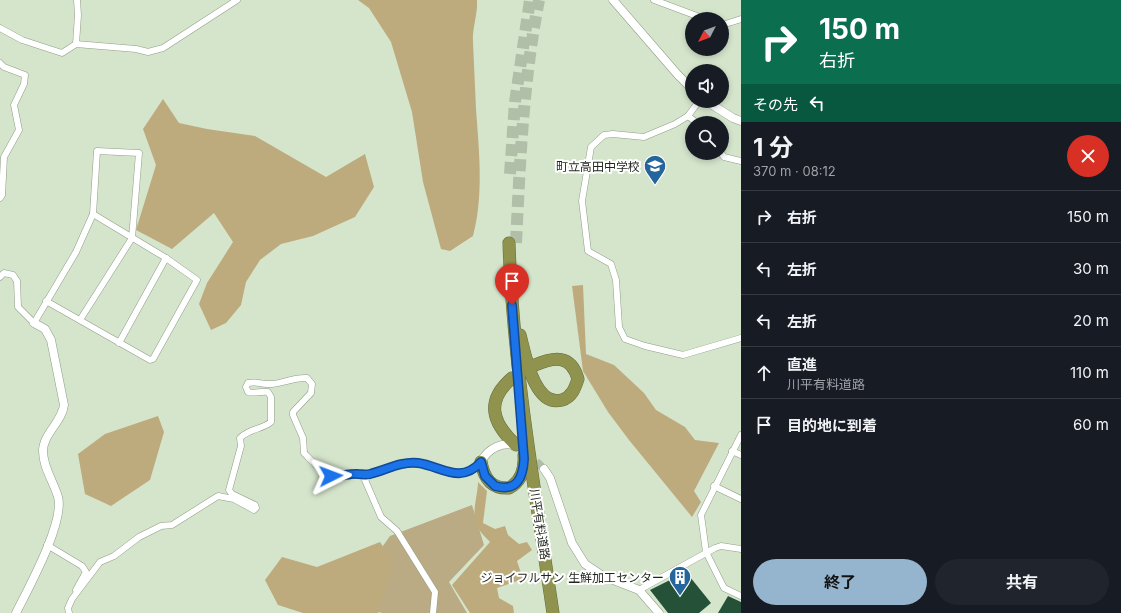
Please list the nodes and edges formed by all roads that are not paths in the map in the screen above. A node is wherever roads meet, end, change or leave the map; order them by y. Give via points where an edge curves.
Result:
1 (77, 0) edge
2 (236, 0) edge
3 (613, 0) edge
4 (654, 0) edge
5 (686, 12) edge
6 (741, 20) edge
7 (729, 23) edge
8 (0, 28) edge
9 (76, 44) junction
10 (0, 63) edge
11 (685, 82) edge
12 (694, 108) edge
13 (717, 108) edge
14 (688, 116) edge
15 (685, 118) edge
16 (741, 121) edge
17 (729, 158) edge
18 (741, 161) edge
19 (0, 198) edge
20 (93, 214) junction
21 (132, 238) junction
22 (166, 258) junction
23 (0, 277) edge
24 (46, 301) junction
25 (80, 320) junction
26 (34, 323) junction
27 (519, 328) junction
28 (741, 338) edge
29 (119, 343) junction
30 (535, 364) dead end
31 (515, 374) junction
32 (741, 434) edge
33 (518, 446) joint
34 (732, 451) junction
35 (741, 455) edge
36 (481, 462) junction
37 (544, 469) tunnel mouth
38 (369, 475) junction
39 (714, 486) junction
40 (741, 499) edge
41 (47, 545) junction
42 (741, 549) edge
43 (706, 552) junction
44 (639, 590) junction
45 (741, 596) edge
46 (72, 598) junction
47 (16, 613) edge
48 (69, 613) edge
49 (433, 613) edge
50 (554, 613) edge
51 (558, 613) edge
52 (659, 613) edge

1 - 9 street
2 - 9 street via 163,48 148,52
3 - 11 street
4 - 5 street
6 - 7 street
8 - 9 street via 22,40 62,53
10 - 19 street via 25,75 24,84 14,105 19,130 4,157
12 - 14 street
13 - 16 street
15 - 28 street via 644,137 604,135 591,148 582,201 588,251 611,264 616,280 619,327 625,339 683,355
17 - 18 street
20 - 21 street
20 - 21 street via 97,152 139,152
20 - 24 street via 76,252
21 - 22 street
21 - 25 street
22 - 29 street
22 - 29 street via 197,280 152,359
23 - 26 street via 4,273 13,274 17,281 18,307
24 - 25 street
24 - 26 street
25 - 29 street
26 - 41 street via 45,329 51,340 64,405 63,414 42,451 60,510
27 - 30 highway via 528,365 539,390 551,399 559,400 572,394 578,379 573,366 553,358
27 - 31 highway, 川平有料道路 via 513,243 511,292
27 - 51 highway, 川平有料道路 via 526,402
31 - 33 highway via 498,393 495,411 499,425
31 - 36 highway via 524,459 520,479 509,488 495,486 485,476
31 - 50 highway, 川平有料道路
32 - 34 street
33 - 36 street via 489,450
34 - 35 street
34 - 39 street
36 - 38 street via 459,474 419,463 403,464
37 - 44 street via 550,478 572,543 585,564 603,576
38 - 46 street via 331,476 304,453 303,438 293,412 311,394 312,384 307,378 296,377 267,384 254,381 248,383 248,392 268,392 271,397 271,422 247,431 240,438 241,446 229,490 256,508 254,510 234,499 218,496 172,525 161,526 100,562
38 - 49 street via 365,480 381,517 397,531 435,592
39 - 40 street
39 - 43 street via 701,515
41 - 46 street via 82,566 86,572
41 - 47 street
42 - 43 street via 721,546
43 - 44 street
43 - 45 street via 724,588
44 - 52 street
46 - 48 street

